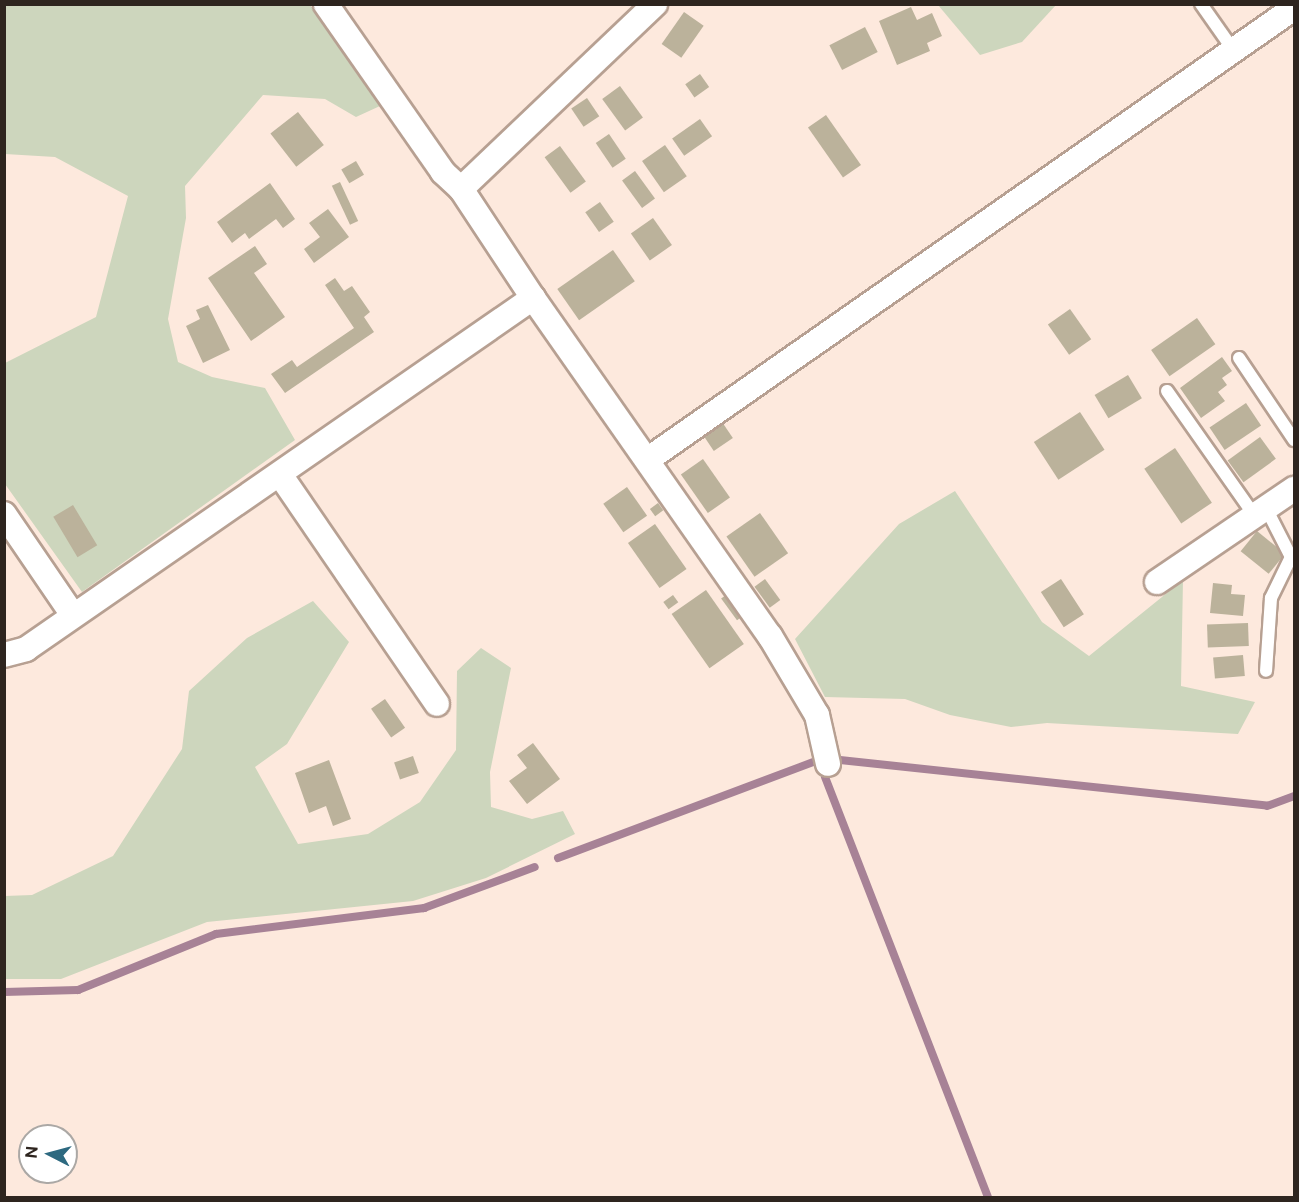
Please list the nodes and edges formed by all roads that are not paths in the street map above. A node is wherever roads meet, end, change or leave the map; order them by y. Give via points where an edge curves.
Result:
1 (326, 4) edge
2 (655, 4) edge
3 (1201, 4) edge
4 (1294, 8) edge
5 (1234, 51) junction
6 (461, 189) junction
7 (533, 298) junction
8 (1239, 358) dead end
9 (1167, 391) dead end
10 (1294, 440) edge
11 (646, 460) junction
12 (281, 476) junction
13 (1294, 489) edge
14 (1260, 512) junction
15 (4, 514) edge
16 (1156, 582) dead end
17 (73, 615) junction
18 (4, 655) edge
19 (1266, 671) dead end
20 (436, 704) dead end
21 (828, 764) dead end

1 - 6 street via 443,172
2 - 6 street
3 - 5 lane
4 - 5 street
5 - 11 street
6 - 7 street
7 - 11 street
7 - 12 street
8 - 10 lane
9 - 14 lane
11 - 21 street via 800,685 817,716
12 - 17 street
12 - 20 street
13 - 14 street
14 - 16 street
14 - 19 lane via 1291,557 1271,598
15 - 17 street
17 - 18 street via 26,649

